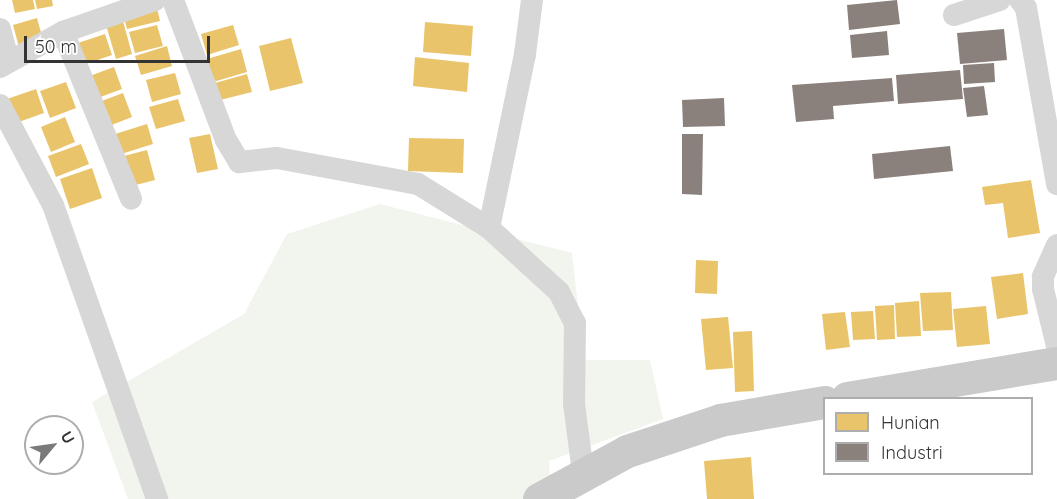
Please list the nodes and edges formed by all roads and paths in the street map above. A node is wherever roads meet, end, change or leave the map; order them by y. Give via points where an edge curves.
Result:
1 (155, 0) edge
2 (173, 0) edge
3 (532, 0) edge
4 (1000, 0) edge
5 (1020, 0) edge
6 (954, 15) dead end
7 (0, 29) edge
8 (63, 32) junction
9 (4, 64) edge
10 (0, 105) edge
11 (1057, 184) edge
12 (131, 199) dead end
13 (489, 228) junction
14 (1057, 245) edge
15 (1057, 346) edge
16 (1057, 363) edge
17 (859, 397) edge
18 (823, 402) edge
19 (583, 472) junction
20 (157, 499) edge
21 (539, 499) edge

1 - 8 street
2 - 13 street via 226,140 239,162 277,158 418,184
3 - 13 street via 525,54
4 - 6 street
5 - 11 street via 1026,9
7 - 9 street
8 - 9 street
8 - 12 street
10 - 20 street via 53,205
13 - 19 street via 559,292 574,314 576,437
14 - 15 street via 1043,278 1043,289
16 - 17 main road
18 - 19 main road via 720,420 627,452
19 - 21 main road

